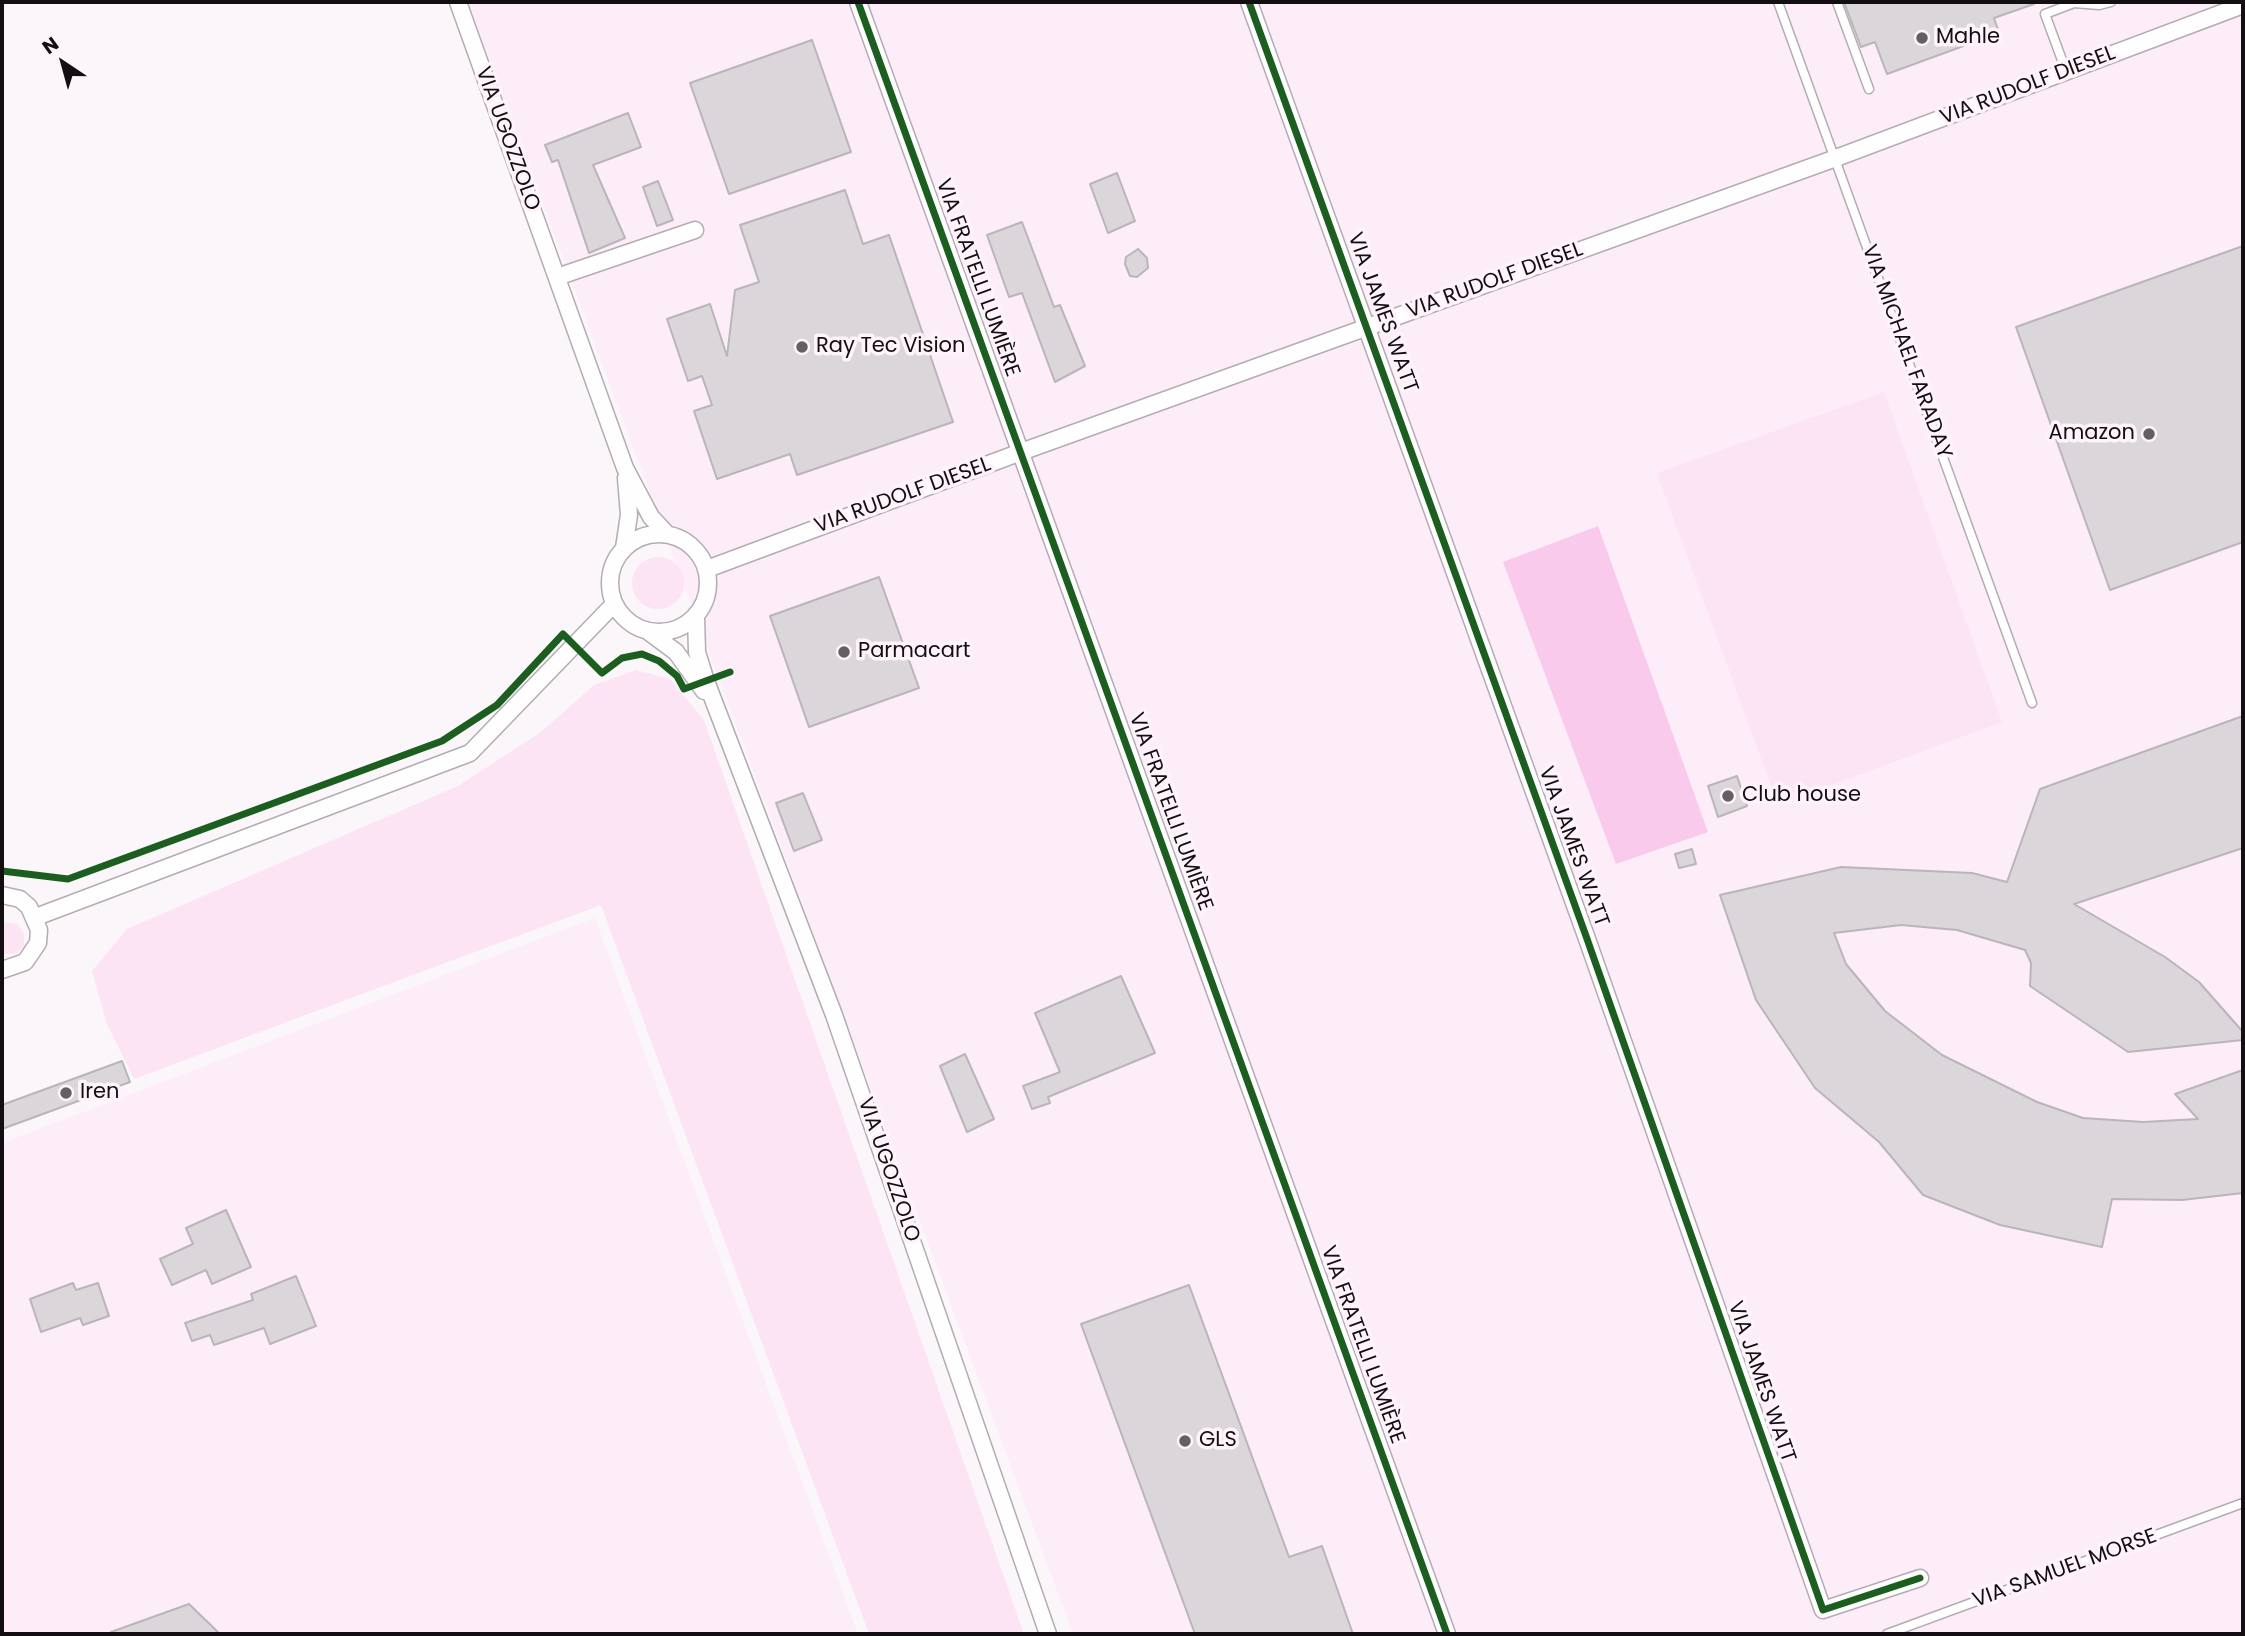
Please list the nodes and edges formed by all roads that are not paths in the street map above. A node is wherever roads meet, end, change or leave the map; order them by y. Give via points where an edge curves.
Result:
1 (458, 2) edge
2 (858, 2) edge
3 (1249, 2) edge
4 (1778, 2) edge
5 (1837, 2) edge
6 (2111, 2) edge
7 (2243, 5) edge
8 (2066, 71) junction
9 (1869, 89) dead end
10 (1836, 158) junction
11 (695, 230) dead end
12 (556, 277) junction
13 (1368, 326) junction
14 (1021, 452) junction
15 (625, 468) junction
16 (667, 534) junction
17 (624, 548) junction
18 (707, 569) junction
19 (614, 604) junction
20 (696, 617) junction
21 (649, 632) junction
22 (2032, 703) dead end
23 (716, 710) junction
24 (2, 895) edge
25 (36, 917) junction
26 (2, 970) edge
27 (2243, 1503) edge
28 (1920, 1577) dead end
29 (1048, 1634) edge
30 (1447, 1634) edge
31 (1887, 1634) edge

1 - 12 street, VIA UGOZZOLO
2 - 14 street, VIA FRATELLI LUMIÈRE
3 - 13 street, VIA JAMES WATT
4 - 10 lane, VIA MICHAEL FARADAY
5 - 9 lane
6 - 8 lane via 2074,3 2045,14
7 - 8 street, VIA RUDOLF DIESEL
8 - 10 street, VIA RUDOLF DIESEL
10 - 13 street, VIA RUDOLF DIESEL
10 - 22 lane, VIA MICHAEL FARADAY
11 - 12 street
12 - 15 street, VIA UGOZZOLO
13 - 14 street, VIA RUDOLF DIESEL
13 - 28 street, VIA JAMES WATT via 1823,1610
14 - 18 street, VIA RUDOLF DIESEL
14 - 30 street, VIA FRATELLI LUMIÈRE
15 - 16 street, VIA UGOZZOLO via 651,517
15 - 17 street, VIA UGOZZOLO via 629,515
16 - 17 street via 651,534
16 - 18 street via 692,546
17 - 19 street via 610,575
18 - 20 street via 707,594
19 - 21 street via 635,627
19 - 25 street via 470,753
20 - 21 street via 674,630
20 - 23 street, VIA UGOZZOLO via 697,652
21 - 23 street, VIA UGOZZOLO via 676,652
23 - 29 street, VIA UGOZZOLO via 834,1015
24 - 25 street via 20,899
25 - 26 street via 38,943 32,955
27 - 31 lane, VIA SAMUEL MORSE

